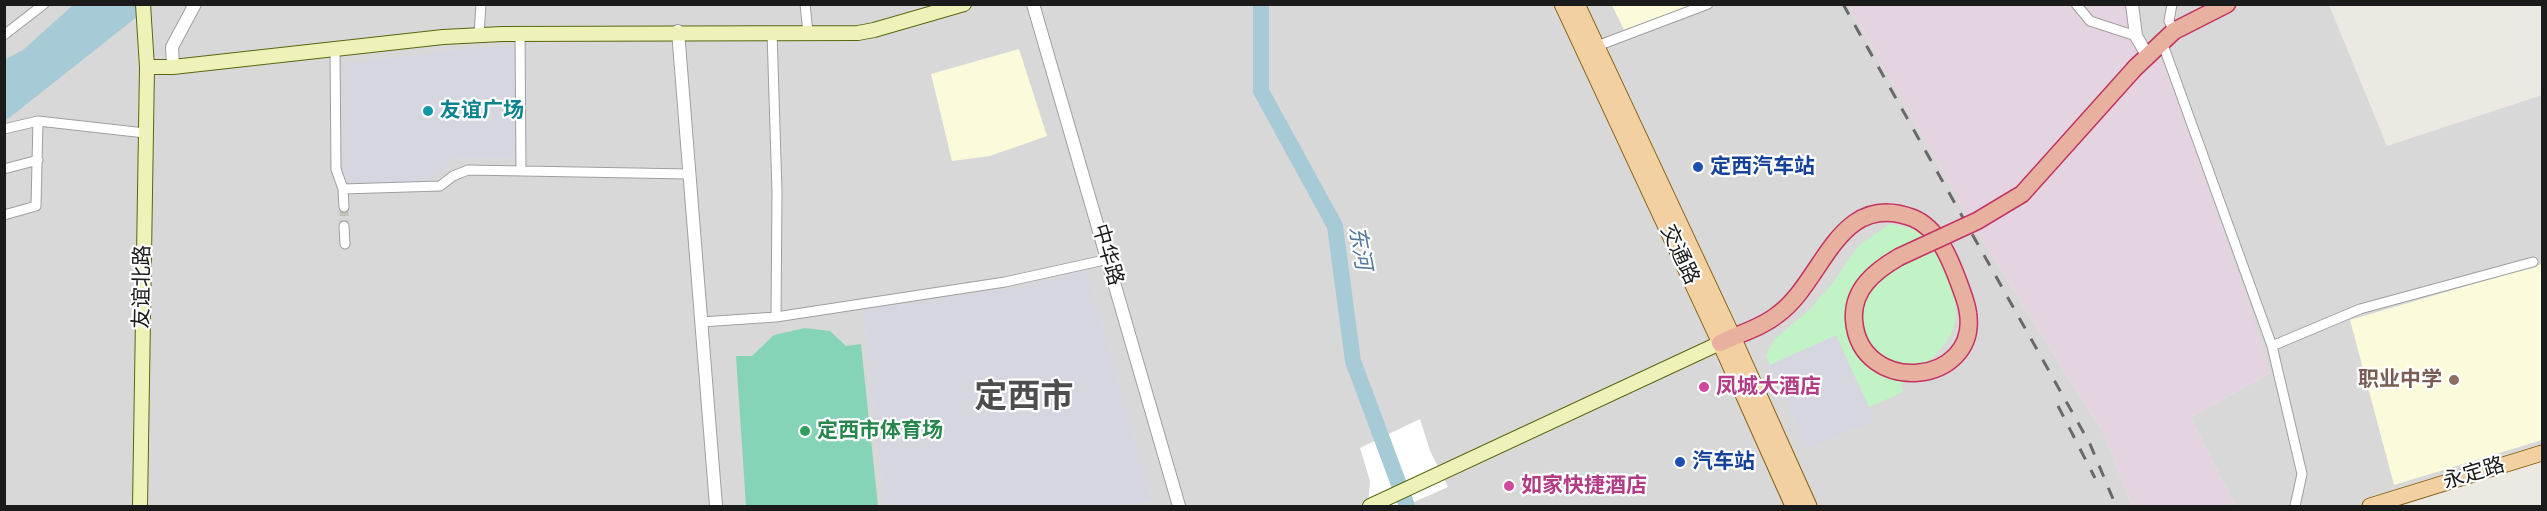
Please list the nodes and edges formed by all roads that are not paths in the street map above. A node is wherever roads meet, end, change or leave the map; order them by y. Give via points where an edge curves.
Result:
1 (44, 4) edge
2 (143, 4) edge
3 (195, 4) edge
4 (481, 4) edge
5 (805, 4) edge
6 (964, 4) edge
7 (1033, 4) edge
8 (1562, 4) edge
9 (1577, 4) edge
10 (1708, 4) edge
11 (2076, 4) edge
12 (2132, 4) edge
13 (2172, 4) edge
14 (2227, 4) edge
15 (678, 31) junction
16 (771, 32) junction
17 (520, 33) junction
18 (808, 33) junction
19 (4, 35) edge
20 (479, 35) junction
21 (2136, 36) junction
22 (2168, 37) junction
23 (1597, 46) junction
24 (335, 49) junction
25 (2147, 55) junction
26 (147, 67) junction
27 (173, 67) junction
28 (38, 121) junction
29 (4, 129) edge
30 (145, 134) junction
31 (38, 160) junction
32 (4, 169) edge
33 (521, 171) junction
34 (689, 174) junction
35 (343, 189) junction
36 (344, 207) tunnel mouth
37 (4, 215) edge
38 (344, 226) tunnel mouth
39 (345, 244) dead end
40 (1108, 259) junction
41 (2533, 262) dead end
42 (776, 317) junction
43 (701, 322) junction
44 (1726, 340) junction
45 (2272, 346) junction
46 (2542, 453) edge
47 (140, 507) edge
48 (716, 507) edge
49 (1179, 507) edge
50 (1370, 507) edge
51 (1793, 507) edge
52 (1809, 507) edge
53 (2295, 507) edge
54 (2370, 507) edge

1 - 19 street
2 - 26 main road, 友谊北路
3 - 27 street via 172,48
4 - 20 street
5 - 18 street
6 - 18 main road via 874,30
7 - 40 street, 中华路
8 - 44 main road, 交通路
9 - 23 main road, 交通路
10 - 23 street
11 - 21 street via 2090,21
12 - 21 street
13 - 22 street
14 - 22 highway
15 - 16 main road
15 - 17 main road
15 - 34 street
16 - 18 main road
16 - 42 street via 777,192
17 - 20 main road
17 - 33 street
20 - 24 main road
21 - 25 street
22 - 25 highway
22 - 45 street
23 - 44 main road, 交通路
24 - 27 main road
24 - 35 street via 336,169
25 - 44 highway, bridge via 2022,194 1977,221 1899,257 1869,278 1858,293 1855,330 1874,361 1908,375 1942,367 1959,351 1968,330 1969,314 1950,261 1934,232 1919,220 1900,213 1881,212 1845,229 1778,315
26 - 27 main road
26 - 30 main road, 友谊北路
28 - 29 street
28 - 30 street
28 - 31 street
30 - 47 main road, 友谊北路
31 - 32 street
31 - 37 street via 36,206
33 - 34 street
33 - 35 street via 468,170 440,186
34 - 43 street
35 - 36 street
38 - 39 street
40 - 42 street via 1005,282
40 - 49 street, 中华路
41 - 45 street via 2360,309
42 - 43 street
43 - 48 street
44 - 50 main road
44 - 51 main road, 交通路
44 - 52 main road, 交通路
45 - 53 street via 2302,474
46 - 54 main road, 永定路

